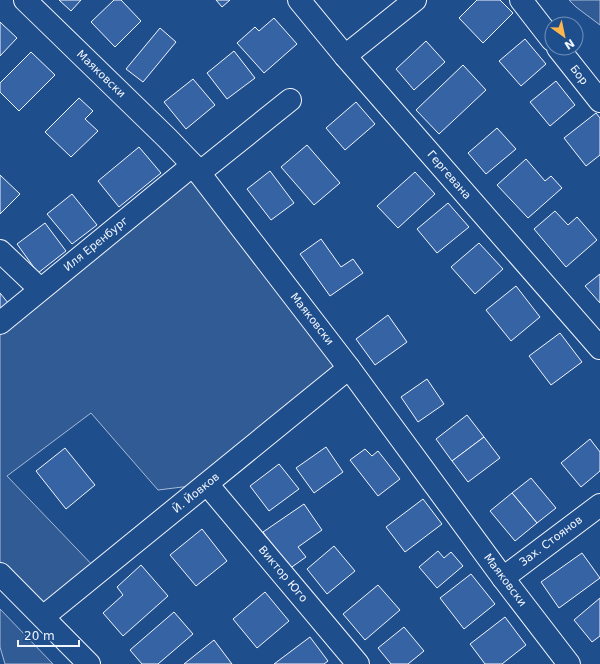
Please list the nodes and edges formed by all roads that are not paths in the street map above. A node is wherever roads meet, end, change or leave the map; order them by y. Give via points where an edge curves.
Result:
1 (25, 0) edge
2 (299, 0) edge
3 (415, 0) edge
4 (521, 0) edge
5 (544, 30) edge
6 (345, 56) junction
7 (564, 56) edge
8 (290, 100) dead end
9 (600, 101) edge
10 (196, 169) junction
11 (0, 252) edge
12 (40, 290) junction
13 (0, 324) edge
14 (600, 348) edge
15 (349, 368) junction
16 (207, 484) junction
17 (600, 505) edge
18 (0, 574) edge
19 (503, 578) junction
20 (43, 617) junction
21 (89, 664) edge
22 (358, 664) edge
23 (569, 664) edge

1 - 10 street, Маяковски
2 - 6 street, Гергевана
3 - 6 street
4 - 5 street
6 - 14 street, Гергевана
7 - 9 street, Бор
8 - 10 street, Иля Еренбург
10 - 12 street, Иля Еренбург
10 - 15 street, Маяковски
11 - 12 street
12 - 13 street, Иля Еренбург
15 - 16 street, Й. Йовков
15 - 19 street, Маяковски
16 - 20 street, Й. Йовков
16 - 22 street, Виктор Юго
17 - 19 street, Зах. Стоянов
18 - 20 street
19 - 23 street, Маяковски
20 - 21 street

